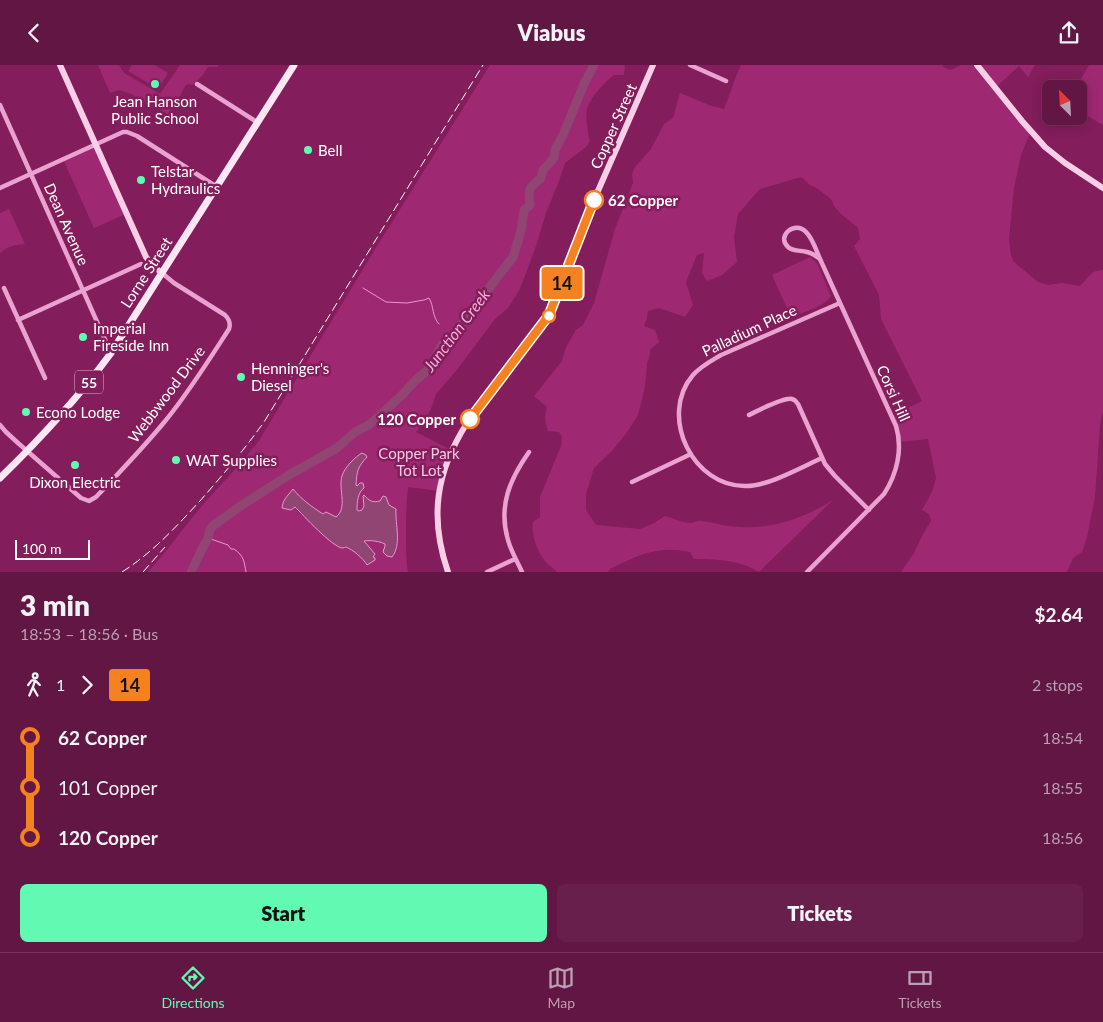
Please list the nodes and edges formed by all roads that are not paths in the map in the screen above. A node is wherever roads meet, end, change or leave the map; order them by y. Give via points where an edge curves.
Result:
1 (60, 65) edge
2 (294, 65) edge
3 (653, 65) edge
4 (690, 65) edge
5 (976, 65) edge
6 (726, 81) dead end
7 (197, 84) dead end
8 (0, 105) edge
9 (257, 122) junction
10 (95, 145) junction
11 (31, 174) junction
12 (217, 187) junction
13 (0, 188) edge
14 (1103, 188) edge
15 (820, 259) junction
16 (141, 264) dead end
17 (162, 273) junction
18 (4, 288) dead end
19 (82, 290) junction
20 (840, 303) junction
21 (18, 320) junction
22 (110, 353) junction
23 (45, 378) dead end
24 (749, 415) dead end
25 (0, 425) edge
26 (27, 451) junction
27 (530, 452) dead end
28 (691, 454) junction
29 (822, 458) junction
30 (0, 478) edge
31 (632, 482) dead end
32 (869, 510) junction
33 (515, 559) junction
34 (448, 572) edge
35 (487, 572) edge
36 (522, 572) edge
37 (807, 572) edge

1 - 10 street
2 - 9 main road, Lorne Street / 55
3 - 34 street, Copper Street via 587,216 549,315 467,423 450,455 441,479 438,500 440,544
4 - 6 street
5 - 14 street via 1045,147
7 - 9 street
8 - 11 street, Dean Avenue
9 - 12 main road, Lorne Street / 55
10 - 11 street
10 - 12 street via 123,132 131,133
10 - 17 street via 146,257
11 - 13 street
11 - 19 street, Dean Avenue
12 - 17 main road, Lorne Street / 55
15 - 15 street, Corsi Hill via 788,247 784,239 787,232 794,228 806,231
15 - 20 street, Corsi Hill
16 - 19 street
17 - 22 main road, Lorne Street / 55
17 - 26 street, Webbwood Drive via 225,315 230,322 229,329 190,388 143,448 92,500 81,498
18 - 21 street
19 - 21 street
19 - 22 street, Dean Avenue
20 - 28 street, Palladium Place via 702,365 685,388 680,404 681,429
20 - 32 street, Corsi Hill via 893,419 898,437 893,477 884,494
21 - 23 street
22 - 26 main road, Lorne Street / 55 via 73,401
24 - 29 street via 783,400 795,400
25 - 26 street
26 - 30 main road, Lorne Street / 55
27 - 33 street via 511,481 504,508 507,538
28 - 29 street, Palladium Place via 698,465 717,480 729,485 747,486 763,484
28 - 31 street
29 - 32 street
32 - 37 street, Corsi Hill
33 - 35 street
33 - 36 street

